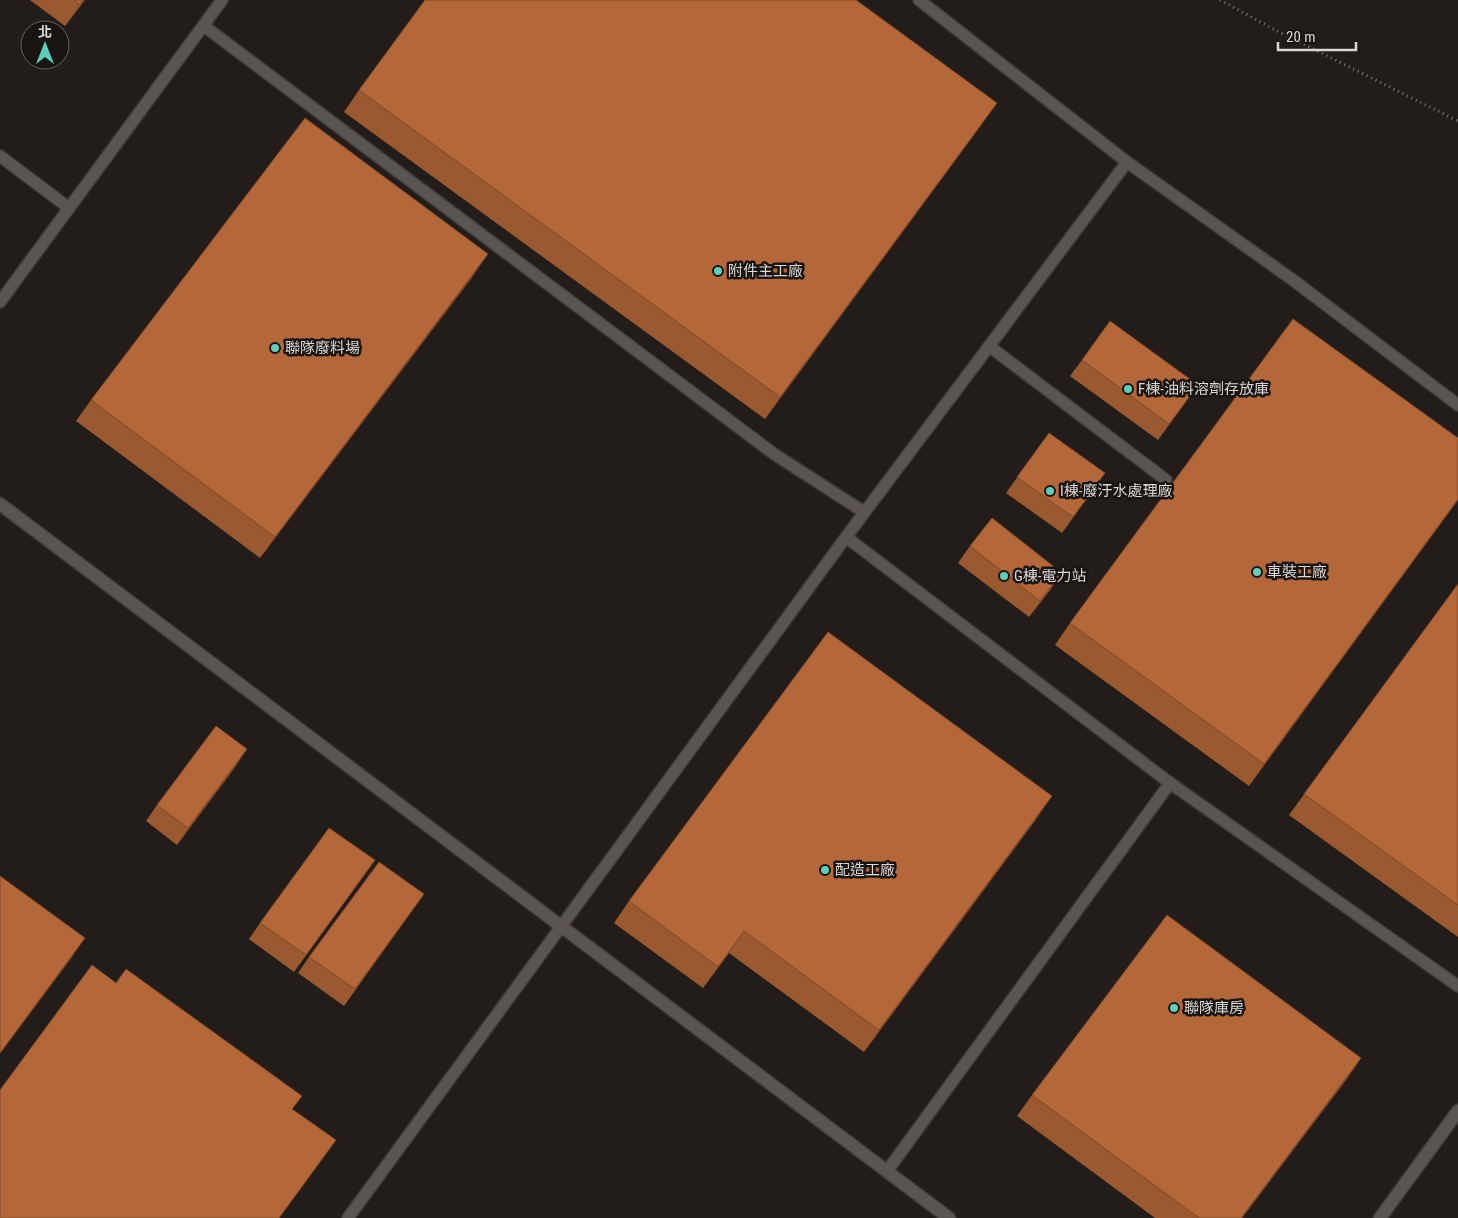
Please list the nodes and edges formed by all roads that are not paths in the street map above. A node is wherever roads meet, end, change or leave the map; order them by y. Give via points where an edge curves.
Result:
1 (222, 0) edge
2 (919, 0) edge
3 (204, 26) junction
4 (0, 156) edge
5 (1127, 162) junction
6 (69, 208) junction
7 (0, 302) edge
8 (989, 346) junction
9 (1458, 405) edge
10 (1166, 480) dead end
11 (0, 504) edge
12 (864, 512) junction
13 (846, 537) junction
14 (1170, 783) junction
15 (562, 926) junction
16 (1458, 986) edge
17 (1458, 1111) edge
18 (886, 1171) junction
19 (348, 1218) edge
20 (949, 1218) edge
21 (1380, 1218) edge

1 - 3 lane
2 - 5 lane
3 - 6 lane
3 - 12 lane via 774,454
4 - 6 lane
5 - 8 lane
5 - 9 lane via 1293,280
6 - 7 lane
8 - 10 lane
8 - 12 lane
11 - 15 street
12 - 13 lane
13 - 14 lane
13 - 15 lane
14 - 16 lane
14 - 18 lane
15 - 18 street
15 - 19 lane
17 - 21 street
18 - 20 street

